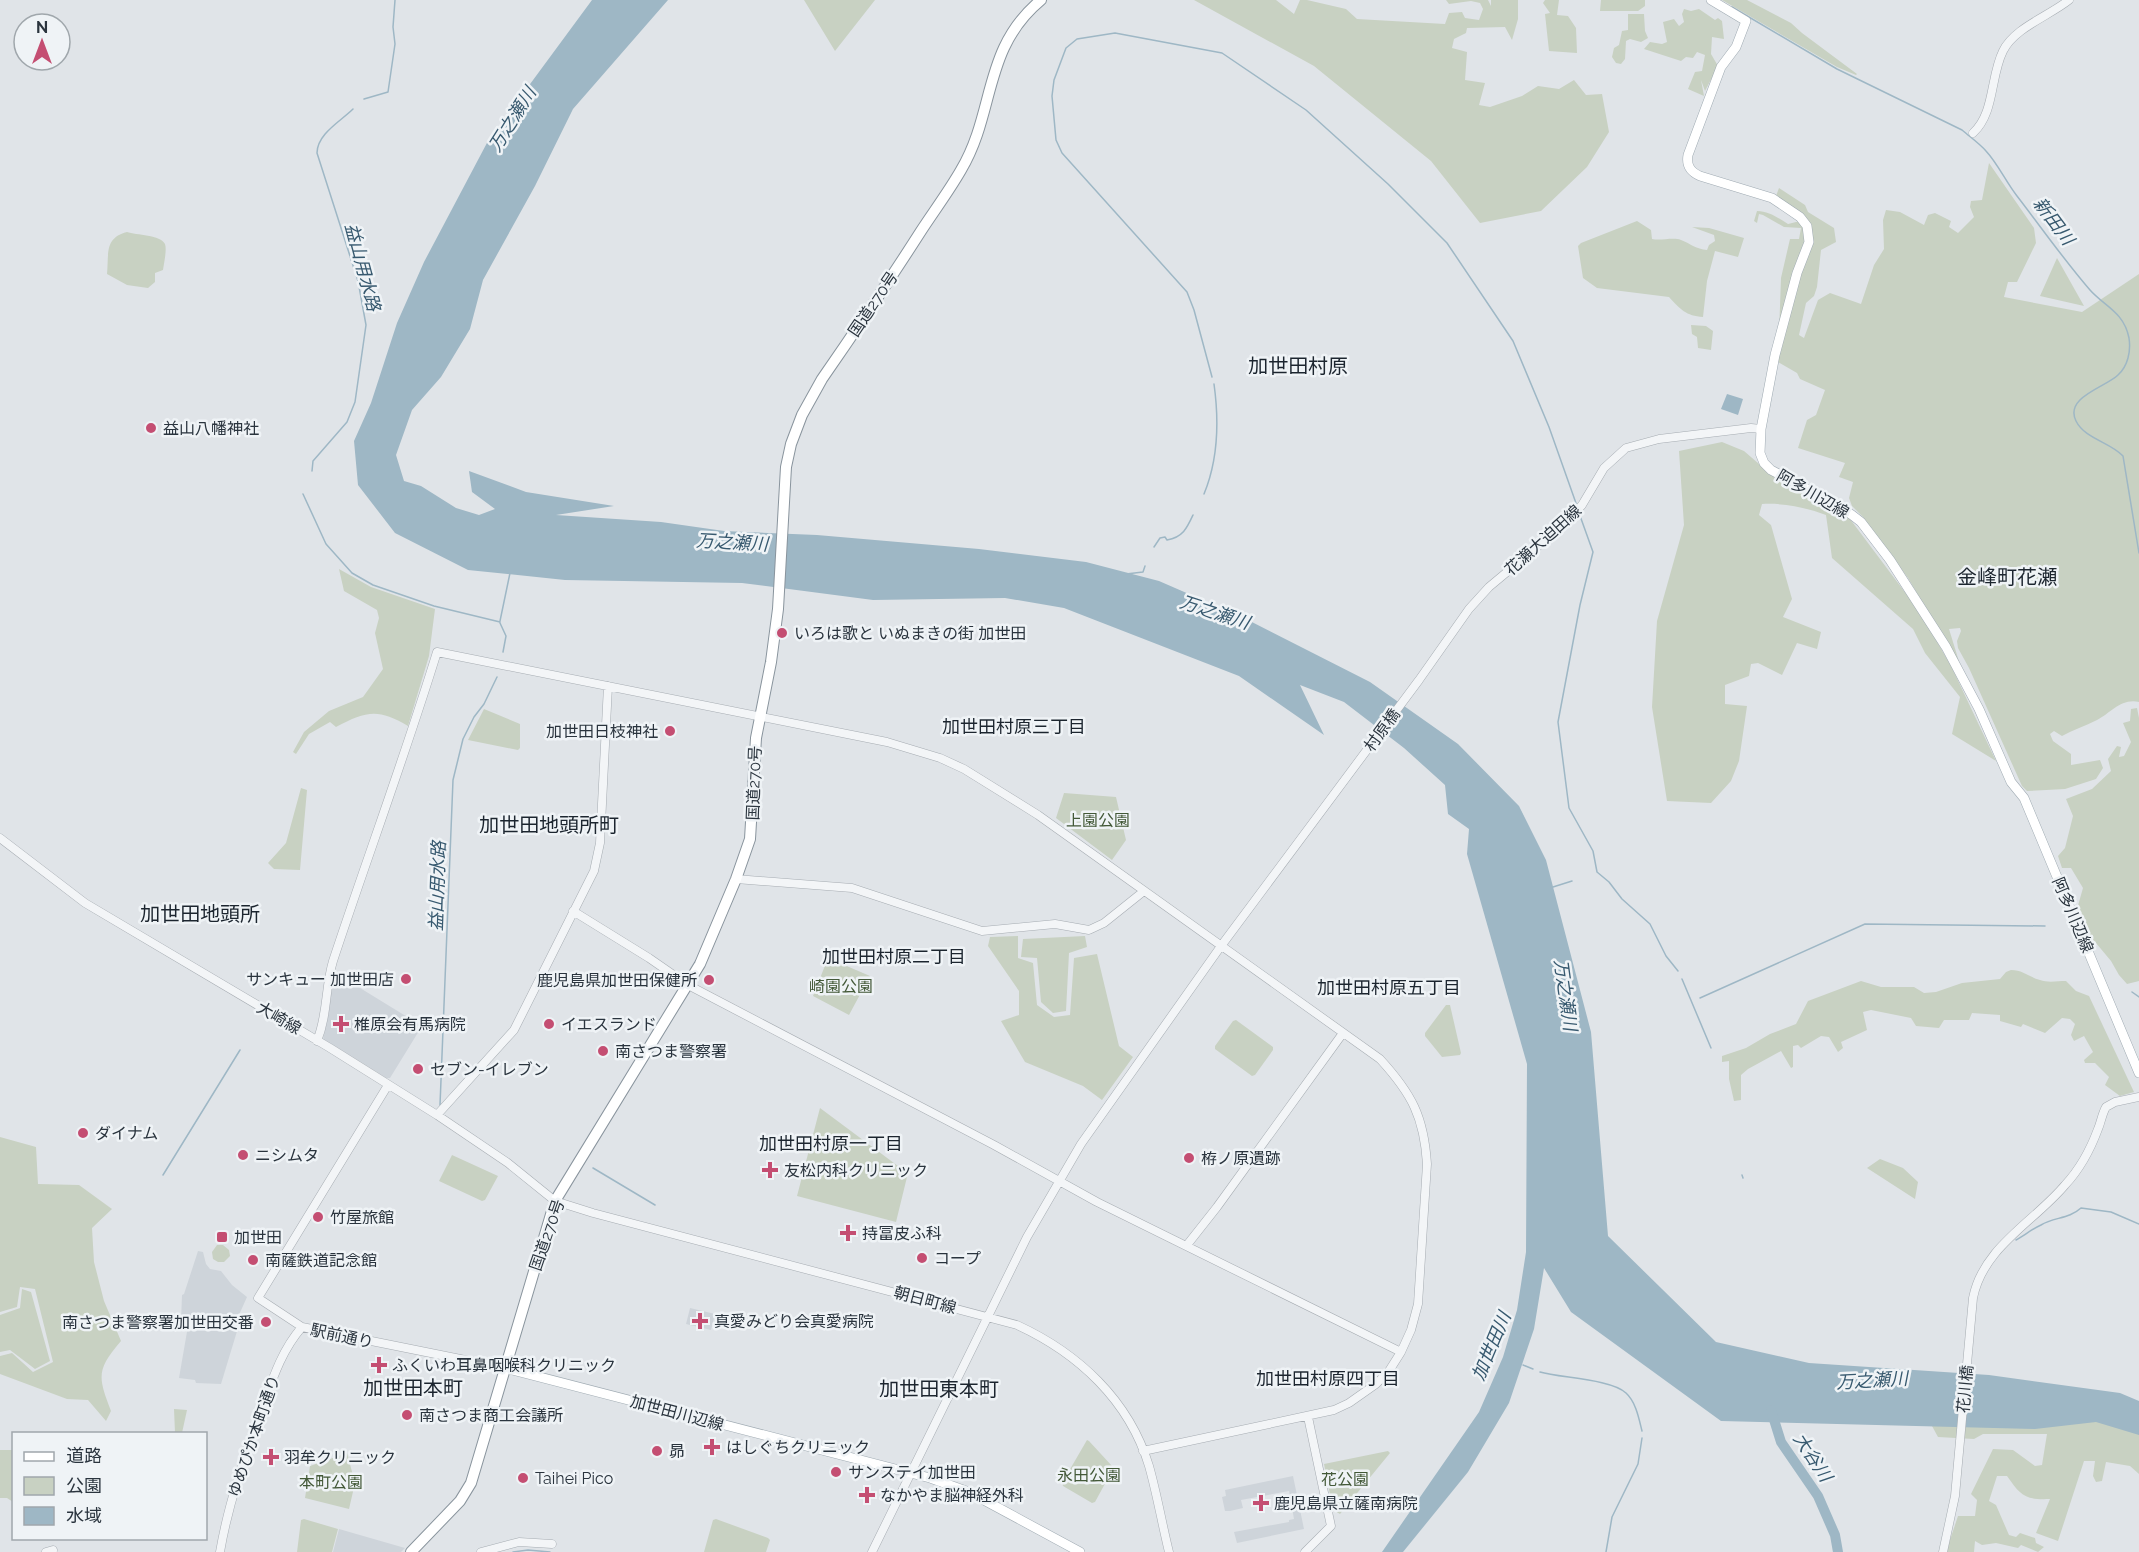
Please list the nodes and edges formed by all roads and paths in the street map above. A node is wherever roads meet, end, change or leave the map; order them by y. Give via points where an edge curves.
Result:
1 (1041, 0) edge
2 (1711, 0) edge
3 (2069, 0) edge
4 (1973, 133) dead end
5 (1761, 429) junction
6 (1417, 682) joint
7 (608, 686) junction
8 (760, 715) junction
9 (0, 838) edge
10 (736, 879) junction
11 (1144, 891) junction
12 (573, 911) junction
13 (1221, 946) junction
14 (688, 985) junction
15 (1343, 1033) junction
16 (318, 1041) junction
17 (2139, 1073) edge
18 (388, 1085) junction
19 (2139, 1097) edge
20 (437, 1115) junction
21 (1059, 1181) junction
22 (555, 1201) junction
23 (1187, 1245) junction
24 (988, 1317) junction
25 (302, 1327) junction
26 (1401, 1352) junction
27 (505, 1368) junction
28 (1308, 1417) junction
29 (1143, 1451) junction
30 (911, 1473) junction
31 (552, 1544) dead end
32 (220, 1552) edge
33 (411, 1552) edge
34 (481, 1552) edge
35 (872, 1552) edge
36 (1080, 1552) edge
37 (1169, 1552) edge
38 (1305, 1552) edge
39 (1943, 1552) edge

1 - 8 highway, 国道270号 via 1019,23 1000,54 978,131 962,170 802,415 786,467 776,636
2 - 5 main road, 阿多川辺線 via 1746,21 1707,99 1688,164 1700,176 1772,198 1800,217 1809,237 1775,355
3 - 4 street via 2007,44 1985,117
5 - 6 street, 花瀬大迫田線 via 1659,439 1626,448 1604,468 1567,522 1479,597
5 - 17 main road, 阿多川辺線 via 1760,453 1764,463 1861,522 1946,647 2012,782 2024,798
6 - 13 street, 村原橋
7 - 8 street
7 - 12 street via 598,857
7 - 16 street via 437,652 331,967 325,1019
8 - 10 highway, 国道270号 via 752,833
8 - 11 street via 887,742 940,758 1038,815
9 - 16 street, 大崎線 via 106,917
10 - 11 street via 852,888 982,931 1055,924 1089,930
10 - 14 highway, 国道270号
11 - 13 street
12 - 14 street
12 - 20 street via 514,1030
13 - 15 street
13 - 21 street, 村原橋
14 - 21 street
14 - 22 highway, 国道270号
15 - 23 street
15 - 26 street via 1392,1072 1412,1100 1425,1142 1418,1304
16 - 18 street, 大崎線
18 - 20 street, 大崎線
18 - 25 street, 駅前通り via 258,1298
19 - 39 street, 花川橋 via 2106,1107 2066,1185 1987,1263 1975,1287 1953,1510
20 - 22 street, 大崎線 via 508,1163
21 - 23 street
21 - 24 street, 村原橋
22 - 24 street, 朝日町線
22 - 27 highway, 国道270号
23 - 26 street
24 - 29 street, 朝日町線 via 1039,1335 1086,1368 1121,1408
24 - 30 street, 村原橋
25 - 27 street, 駅前通り
25 - 32 street, ゆめぴか本町通り via 272,1379 236,1486
26 - 28 street via 1389,1371 1362,1394 1334,1410
27 - 30 main road, 加世田川辺線
27 - 33 highway, 国道270号 via 471,1483 460,1501
28 - 29 street
28 - 38 street via 1331,1526
29 - 37 street, 朝日町線
30 - 35 street, 村原橋
30 - 36 main road, 加世田川辺線 via 969,1492
31 - 34 street via 519,1542

